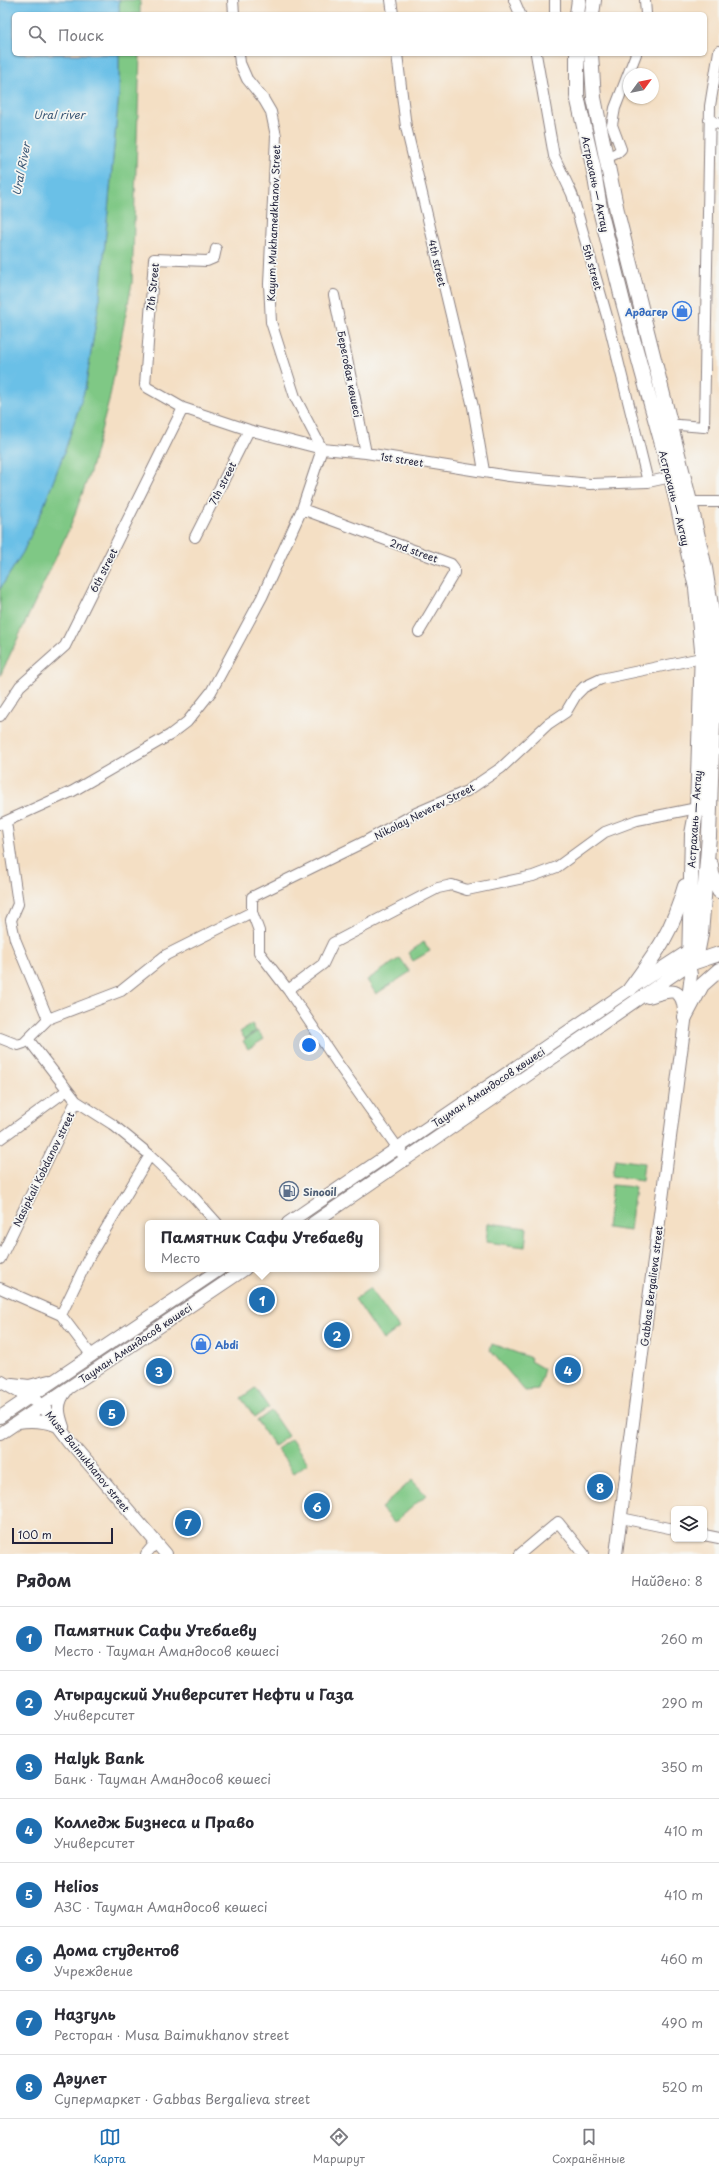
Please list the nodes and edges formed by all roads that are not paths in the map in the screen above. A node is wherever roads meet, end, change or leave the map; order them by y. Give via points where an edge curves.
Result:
1 (233, 0) edge
2 (391, 0) edge
3 (514, 0) edge
4 (555, 0) edge
5 (579, 0) edge
6 (594, 0) edge
7 (645, 0) edge
8 (234, 12) edge
9 (393, 12) edge
10 (519, 12) edge
11 (555, 12) edge
12 (577, 12) edge
13 (592, 12) edge
14 (646, 12) edge
15 (719, 51) edge
16 (239, 56) edge
17 (397, 56) edge
18 (536, 56) edge
19 (577, 56) edge
20 (591, 56) edge
21 (635, 56) edge
22 (714, 122) edge
23 (606, 158) junction
24 (216, 249) dead end
25 (334, 295) dead end
26 (145, 385) joint
27 (183, 408) junction
28 (663, 424) junction
29 (249, 430) junction
30 (322, 449) junction
31 (366, 453) junction
32 (484, 471) junction
33 (677, 476) junction
34 (648, 482) junction
35 (690, 502) junction
36 (719, 502) edge
37 (302, 509) junction
38 (195, 537) dead end
39 (716, 614) edge
40 (418, 632) dead end
41 (702, 658) junction
42 (0, 716) edge
43 (697, 808) junction
44 (3, 823) edge
45 (692, 834) junction
46 (709, 836) junction
47 (719, 891) edge
48 (252, 912) junction
49 (719, 946) edge
50 (719, 954) edge
51 (693, 959) junction
52 (719, 970) edge
53 (288, 990) junction
54 (633, 994) junction
55 (685, 1017) junction
56 (48, 1019) junction
57 (0, 1038) edge
58 (28, 1039) junction
59 (66, 1091) junction
60 (76, 1101) junction
61 (0, 1139) edge
62 (398, 1149) junction
63 (150, 1155) junction
64 (406, 1160) junction
65 (214, 1220) edge
66 (292, 1220) edge
67 (317, 1220) edge
68 (0, 1259) edge
69 (216, 1272) edge
70 (241, 1272) edge
71 (0, 1288) edge
72 (61, 1315) junction
73 (92, 1356) junction
74 (57, 1380) junction
75 (5, 1384) edge
76 (68, 1388) junction
77 (29, 1397) junction
78 (42, 1405) junction
79 (5, 1414) edge
80 (18, 1422) junction
81 (58, 1426) junction
82 (0, 1434) edge
83 (66, 1436) junction
84 (621, 1518) junction
85 (671, 1528) edge
86 (707, 1536) edge
87 (719, 1538) edge
88 (156, 1542) junction
89 (146, 1554) edge
90 (166, 1554) edge
91 (520, 1554) edge
92 (584, 1554) edge
93 (616, 1554) edge

1 - 8 street
2 - 9 street
3 - 10 street
4 - 11 street
5 - 12 highway
6 - 13 highway
7 - 14 street
15 - 22 street via 710,106
16 - 30 street, Kayum Mukhamedkhanov Street via 247,79 271,112 276,136 269,284 271,322 295,397
17 - 32 street, 4th street via 406,127 473,407
18 - 34 street, 5th street via 554,156 572,194 606,313
19 - 28 highway, Астрахань — Актау via 577,96 594,166 602,214 624,306
20 - 23 highway, Астрахань — Актау via 594,98
21 - 23 street via 615,108 612,125 621,149 617,154
22 - 28 street via 704,428
23 - 28 highway, Астрахань — Актау
24 - 26 street, 7th Street via 214,258 207,261 154,259
25 - 31 street, Береговая көшесі
26 - 27 street, 1st street
27 - 29 street, 1st street
27 - 42 street, 6th street via 65,646 20,686
28 - 33 highway, Астрахань — Актау
29 - 30 street, 1st street
29 - 38 street, 7th street
30 - 31 street, 1st street
30 - 37 street
31 - 32 street, 1st street
32 - 34 street, 1st street via 590,484
33 - 34 street, 1st street
33 - 35 highway, Астрахань — Актау
33 - 41 highway, Астрахань — Актау via 701,624
35 - 36 street
35 - 39 highway, Астрахань — Актау
37 - 40 street, 2nd street via 451,564 454,573
37 - 44 street via 262,597 211,692 187,722 170,736 73,791
39 - 46 highway, Астрахань — Актау
41 - 43 highway, Астрахань — Актау
41 - 48 street, Nikolay Neverev Street via 600,679 584,687 566,712 548,724 495,772 467,791 416,813 364,842 252,897
43 - 45 highway, Астрахань — Актау
43 - 53 street via 637,820 605,832 557,867 533,876 467,890 452,885 438,888 333,943 323,964
44 - 56 street via 18,904 11,920
45 - 46 highway
45 - 51 highway, Астрахань — Актау
45 - 54 highway via 685,886 678,912 667,937
46 - 47 highway via 712,874
46 - 51 highway, Астрахань — Актау
48 - 53 street via 259,931 259,952
48 - 56 street via 166,955 121,991
49 - 51 highway
50 - 51 highway
51 - 54 main road, Тауман Амандосов көшесі
51 - 55 main road, Gabbas Bergalieva street
52 - 55 highway via 702,985
53 - 62 street
54 - 55 main road via 669,990 675,992 683,1000
54 - 62 main road, Тауман Амандосов көшесі
54 - 64 main road, Тауман Амандосов көшесі
55 - 84 main road, Gabbas Bergalieva street
56 - 58 street
57 - 58 street via 18,1045
58 - 59 street
59 - 60 street
59 - 61 street
60 - 63 street via 112,1124
60 - 68 street, Nasipkali Kobdanov street
62 - 64 street
62 - 66 main road, Тауман Амандосов көшесі
63 - 65 street
63 - 72 street via 89,1257
64 - 67 main road, Тауман Амандосов көшесі
69 - 73 main road, Тауман Амандосов көшесі
70 - 76 main road, Тауман Амандосов көшесі
71 - 72 street
72 - 73 street
73 - 74 main road, Тауман Амандосов көшесі
74 - 75 main road via 29,1386
74 - 77 main road, Тауман Амандосов көшесі
75 - 77 main road, Musa Baimukhanov street
75 - 79 main road via 15,1402
76 - 78 main road, Тауман Амандосов көшесі
76 - 83 main road via 58,1403
77 - 78 main road, Musa Baimukhanov street
77 - 79 main road, Тауман Амандосов көшесі
78 - 80 main road, Тауман Амандосов көшесі
78 - 81 main road, Musa Baimukhanov street
80 - 81 main road via 35,1421
80 - 82 main road, Тауман Амандосов көшесі
81 - 83 main road, Musa Baimukhanov street
83 - 88 main road, Musa Baimukhanov street
84 - 85 street
84 - 93 main road, Gabbas Bergalieva street
86 - 87 street
88 - 89 street
88 - 90 main road, Musa Baimukhanov street
91 - 92 street via 558,1522

